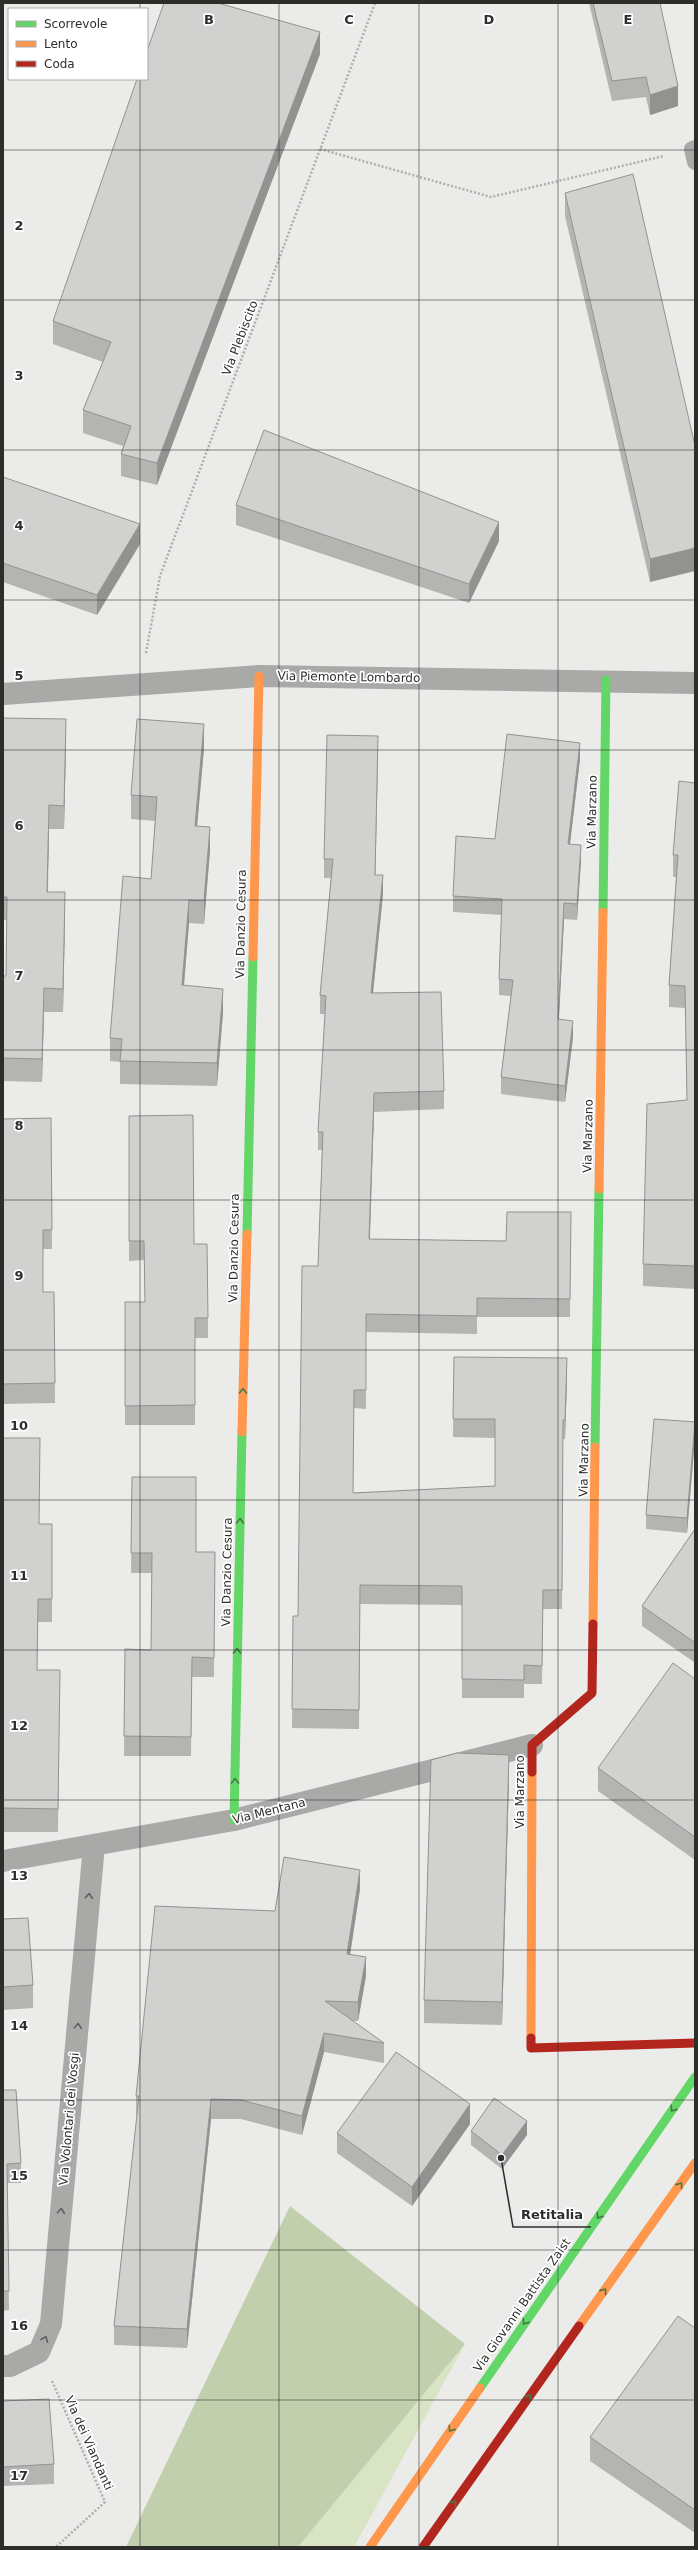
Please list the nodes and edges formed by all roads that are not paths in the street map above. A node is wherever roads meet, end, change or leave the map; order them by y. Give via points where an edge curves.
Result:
1 (259, 676) junction
2 (606, 680) junction
3 (695, 683) edge
4 (3, 694) edge
5 (532, 1745) junction
6 (234, 1820) junction
7 (94, 1844) junction
8 (3, 1861) edge
9 (695, 2043) edge
10 (695, 2076) edge
11 (695, 2163) edge
12 (3, 2366) edge
13 (370, 2547) edge
14 (423, 2547) edge

1 - 2 street, Via Piemonte Lombardo
1 - 4 street, Via Piemonte Lombardo
6 -> 1 street, Via Danzio Cesura
2 - 3 street, Via Piemonte Lombardo
2 - 5 street, Via Marzano via 592,1693
5 - 6 street, Via Mentana
5 - 9 street, Via Marzano via 531,2048
6 - 7 street, Via Mentana
7 - 8 street, Via Mentana
12 -> 7 street, Via Volontari dei Vosgi via 10,2366 39,2352 51,2324
10 -> 13 street, Via Giovanni Battista Zaist
14 -> 11 street

